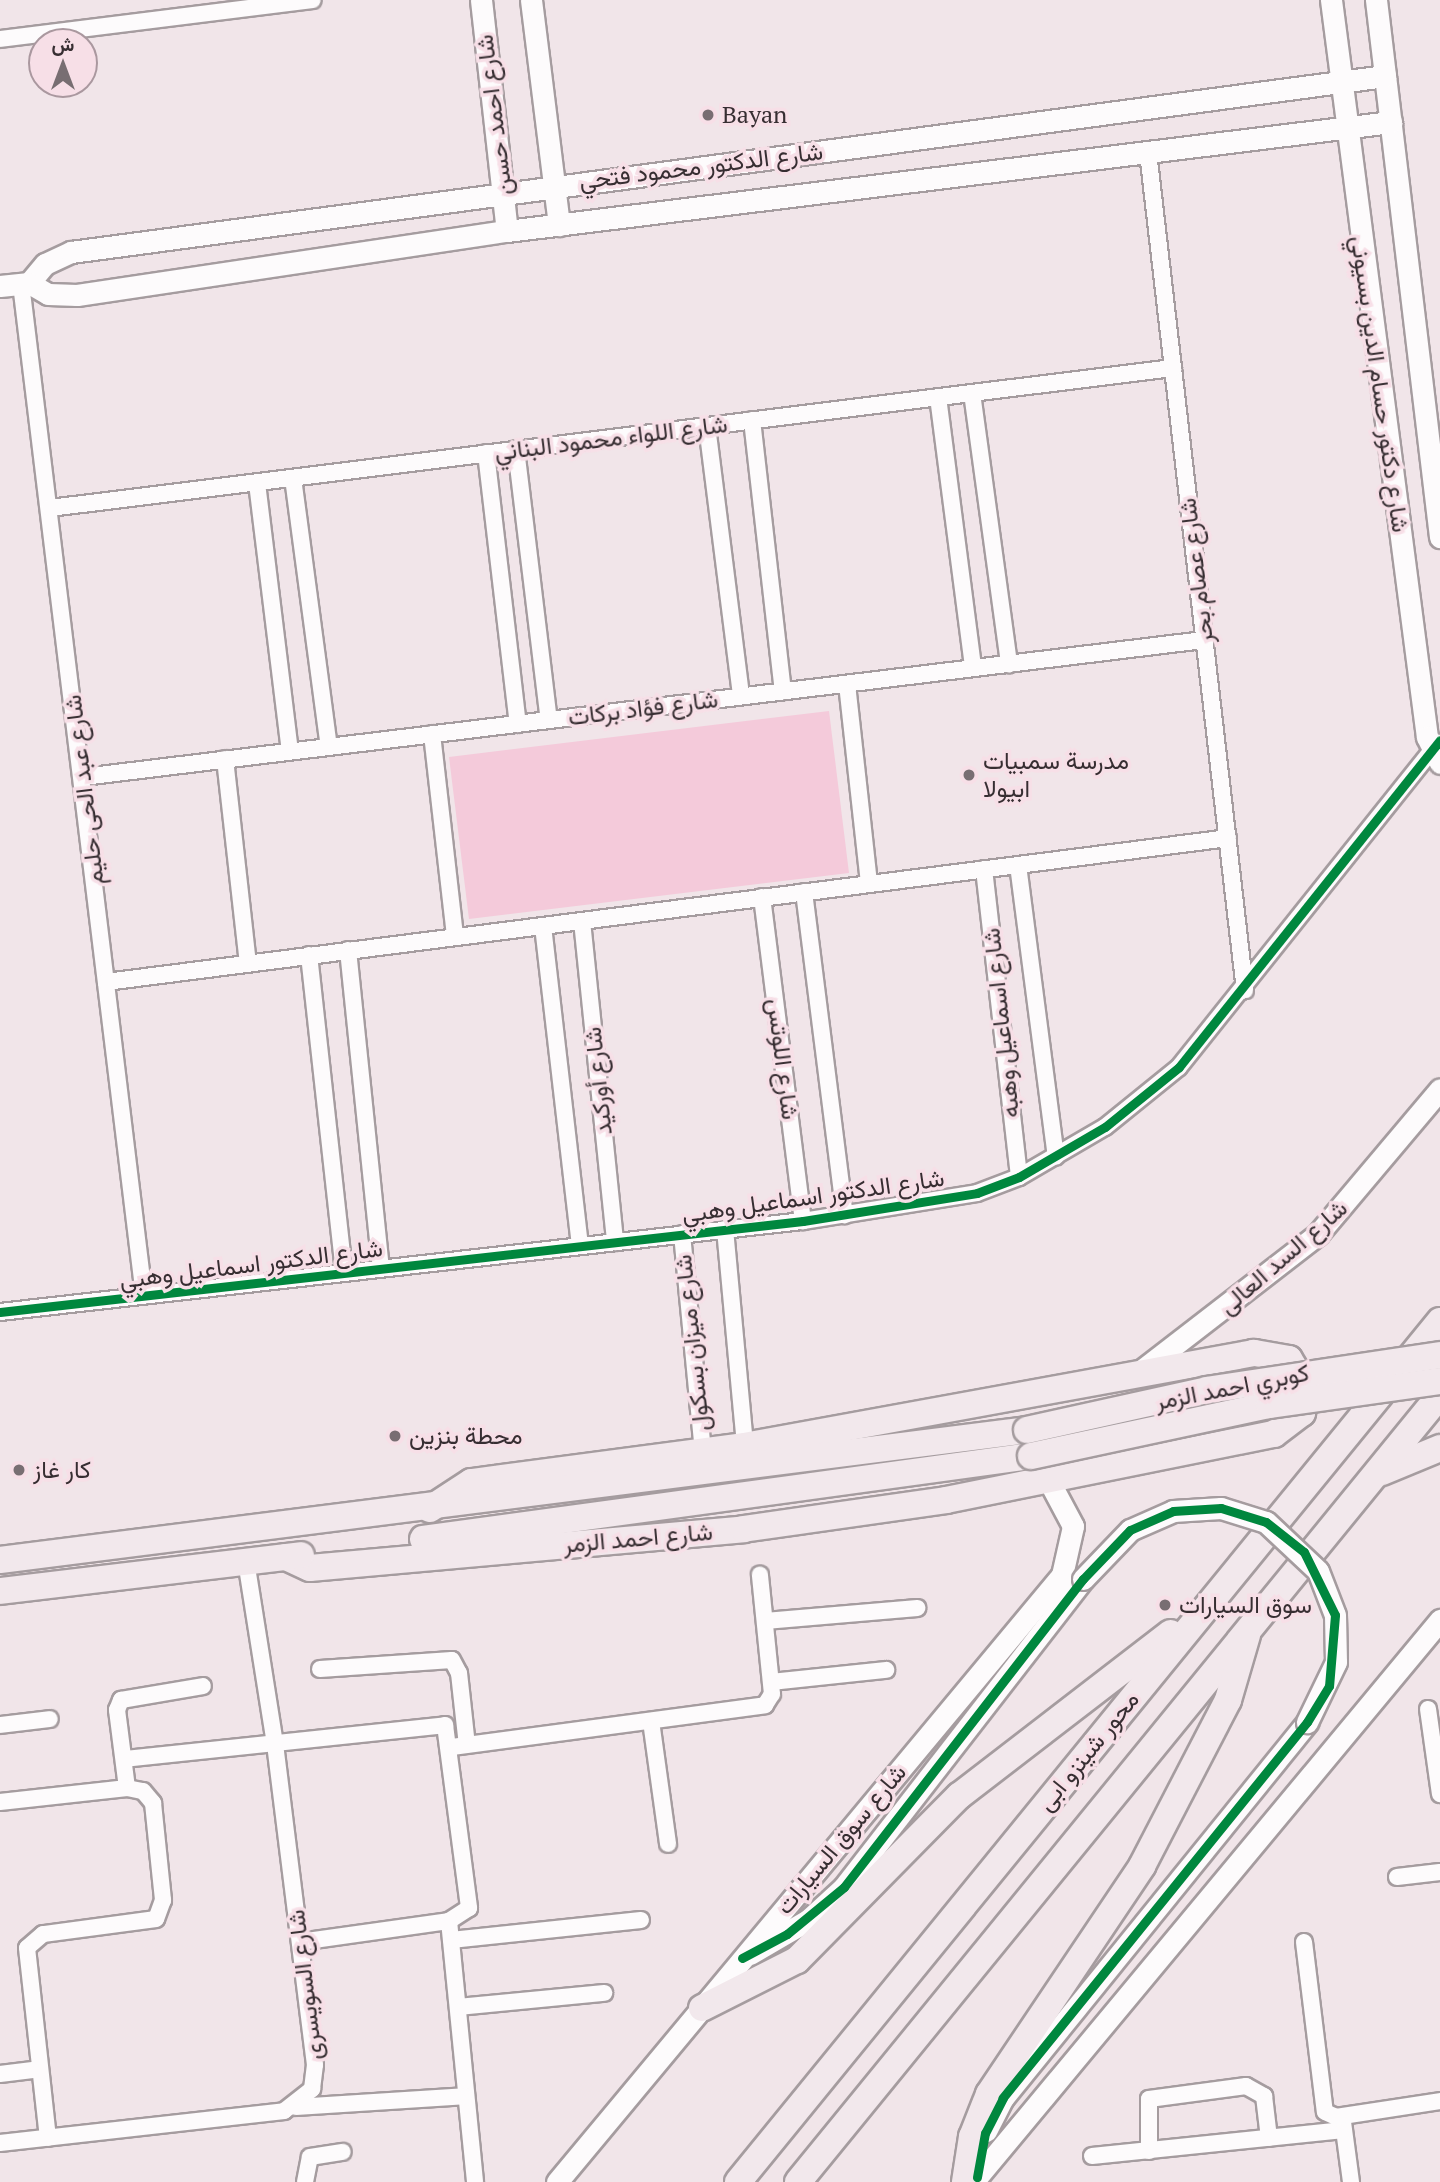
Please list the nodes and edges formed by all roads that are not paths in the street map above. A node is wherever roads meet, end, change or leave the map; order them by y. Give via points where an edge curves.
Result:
1 (313, 0) edge
2 (481, 0) edge
3 (531, 0) edge
4 (1331, 0) edge
5 (1376, 0) edge
6 (259, 3) edge
7 (0, 39) edge
8 (1385, 76) junction
9 (1341, 81) junction
10 (1391, 122) junction
11 (1346, 127) junction
12 (1148, 152) junction
13 (554, 185) junction
14 (503, 191) junction
15 (559, 225) junction
16 (507, 231) junction
17 (25, 284) junction
18 (0, 286) edge
19 (1172, 368) junction
20 (972, 393) junction
21 (938, 397) junction
22 (752, 420) junction
23 (707, 426) junction
24 (516, 449) junction
25 (486, 453) junction
26 (293, 478) junction
27 (257, 483) junction
28 (50, 508) junction
29 (1440, 537) edge
30 (1204, 640) junction
31 (1009, 664) junction
32 (973, 668) junction
33 (847, 684) junction
34 (783, 691) junction
35 (741, 696) junction
36 (549, 720) junction
37 (518, 724) junction
38 (432, 734) junction
39 (329, 747) junction
40 (290, 751) junction
41 (1437, 751) edge
42 (225, 760) junction
43 (83, 777) junction
44 (1228, 838) junction
45 (1018, 865) junction
46 (984, 869) junction
47 (869, 884) junction
48 (804, 892) junction
49 (762, 897) junction
50 (582, 921) junction
51 (543, 926) junction
52 (455, 937) junction
53 (348, 950) junction
54 (309, 956) junction
55 (248, 963) junction
56 (106, 982) junction
57 (1245, 990) junction
58 (1440, 1089) edge
59 (1056, 1157) junction
60 (1019, 1177) junction
61 (845, 1215) junction
62 (803, 1221) junction
63 (725, 1228) junction
64 (682, 1234) junction
65 (615, 1242) junction
66 (580, 1246) junction
67 (381, 1268) junction
68 (344, 1272) junction
69 (144, 1296) junction
70 (0, 1311) edge
71 (1440, 1321) edge
72 (1440, 1355) edge
73 (1136, 1375) junction
74 (1440, 1381) edge
75 (1440, 1395) edge
76 (1029, 1443) junction
77 (745, 1446) junction
78 (1440, 1448) edge
79 (703, 1452) junction
80 (1377, 1474) junction
81 (1050, 1483) junction
82 (429, 1509) junction
83 (286, 1557) junction
84 (0, 1560) edge
85 (246, 1561) junction
86 (760, 1575) dead end
87 (0, 1591) edge
88 (1206, 1606) junction
89 (917, 1608) dead end
90 (765, 1620) junction
91 (1440, 1620) edge
92 (1248, 1630) junction
93 (320, 1669) dead end
94 (886, 1670) dead end
95 (771, 1682) junction
96 (203, 1686) dead end
97 (1428, 1709) dead end
98 (50, 1719) dead end
99 (650, 1721) junction
100 (0, 1725) edge
101 (275, 1744) junction
102 (460, 1746) junction
103 (124, 1759) junction
104 (127, 1788) junction
105 (1440, 1794) edge
106 (0, 1802) edge
107 (668, 1844) dead end
108 (1440, 1872) edge
109 (1397, 1877) dead end
110 (641, 1920) dead end
111 (449, 1922) junction
112 (451, 1940) junction
113 (300, 1942) junction
114 (1304, 1942) dead end
115 (742, 1958) junction
116 (604, 1993) dead end
117 (458, 2007) junction
118 (702, 2008) junction
119 (39, 2069) junction
120 (0, 2074) edge
121 (464, 2096) junction
122 (1440, 2101) edge
123 (296, 2107) junction
124 (1344, 2124) junction
125 (48, 2138) junction
126 (1269, 2138) junction
127 (0, 2143) edge
128 (1149, 2151) junction
129 (343, 2152) dead end
130 (1092, 2157) dead end
131 (972, 2181) edge
132 (305, 2182) edge
133 (475, 2182) edge
134 (557, 2182) edge
135 (738, 2182) edge
136 (799, 2182) edge
137 (1351, 2182) edge

1 - 6 street
2 - 14 street, شارع احمد حسن
3 - 13 street, شارع احمد حسن
4 - 9 street, شارع دكتور حسام الدين بسيوني
5 - 8 street, شارع دكتور حسام الدين بسيوني
6 - 7 street
8 - 9 street, شارع الدكتور محمود فتحي
8 - 10 street, شارع دكتور حسام الدين بسيوني
9 - 11 street, شارع دكتور حسام الدين بسيوني
9 - 13 street, شارع الدكتور محمود فتحي
10 - 11 street, شارع الدكتور محمود فتحي
10 - 29 street, شارع دكتور حسام الدين بسيوني
11 - 12 street, شارع الدكتور محمود فتحي
11 - 41 street, شارع دكتور حسام الدين بسيوني
12 - 15 street, شارع الدكتور محمود فتحي
12 - 19 street, شارع عصام بحر
13 - 14 street, شارع الدكتور محمود فتحي
13 - 15 street, شارع احمد حسن
14 - 16 street, شارع احمد حسن
14 - 17 street, شارع الدكتور محمود فتحي via 71,252 45,264
15 - 16 street, شارع الدكتور محمود فتحي
16 - 17 street, شارع الدكتور محمود فتحي via 77,295 48,295
17 - 18 street, شارع الدكتور محمود فتحي
17 - 28 street, شارع عبد الحى حليم
19 - 20 street, شارع اللواء محمود البناني
19 - 30 street, شارع عصام بحر
20 - 21 street, شارع اللواء محمود البناني
20 - 31 street
21 - 22 street, شارع اللواء محمود البناني
21 - 32 street
22 - 23 street, شارع اللواء محمود البناني
22 - 34 street
23 - 24 street, شارع اللواء محمود البناني
23 - 35 street
24 - 25 street, شارع اللواء محمود البناني
24 - 36 street
25 - 26 street, شارع اللواء محمود البناني
25 - 37 street
26 - 27 street, شارع اللواء محمود البناني
26 - 39 street
27 - 28 street, شارع اللواء محمود البناني
27 - 40 street
28 - 43 street, شارع عبد الحى حليم
30 - 31 street, شارع فؤاد بركات
30 - 44 street, شارع عصام بحر
31 - 32 street, شارع فؤاد بركات
32 - 33 street, شارع فؤاد بركات
33 - 34 street, شارع فؤاد بركات
33 - 47 street
34 - 35 street, شارع فؤاد بركات
35 - 36 street, شارع فؤاد بركات
36 - 37 street, شارع فؤاد بركات
37 - 38 street, شارع فؤاد بركات
38 - 39 street, شارع فؤاد بركات
38 - 52 street
39 - 40 street, شارع فؤاد بركات
40 - 42 street, شارع فؤاد بركات
41 - 57 street, شارع الدكتور اسماعيل وهبي
42 - 43 street, شارع فؤاد بركات
42 - 55 street
43 - 56 street, شارع عبد الحى حليم
44 - 45 street
44 - 57 street, شارع عصام بحر
45 - 46 street
45 - 59 street, شارع اسماعيل وهبه
46 - 47 street
46 - 60 street, شارع اسماعيل وهبه
47 - 48 street
48 - 49 street
48 - 61 street, شارع اللوتس
49 - 50 street
49 - 62 street, شارع اللوتس
50 - 51 street
50 - 65 street, شارع أوركيد
51 - 52 street
51 - 66 street, شارع أوركيد
52 - 53 street
53 - 54 street
53 - 67 street
54 - 55 street
54 - 68 street
55 - 56 street
56 - 69 street, شارع عبد الحى حليم
57 - 59 street, شارع الدكتور اسماعيل وهبي via 1143,1098
58 - 73 street, شارع السد العالى via 1318,1234
59 - 60 street, شارع الدكتور اسماعيل وهبي
60 - 61 street, شارع الدكتور اسماعيل وهبي via 977,1193
61 - 62 street, شارع الدكتور اسماعيل وهبي
62 - 63 street, شارع الدكتور اسماعيل وهبي
63 - 64 street, شارع الدكتور اسماعيل وهبي
63 - 77 street, شارع ميزان بسكول
64 - 65 street, شارع الدكتور اسماعيل وهبي
64 - 79 street, شارع ميزان بسكول
65 - 66 street, شارع الدكتور اسماعيل وهبي
66 - 67 street, شارع الدكتور اسماعيل وهبي
67 - 68 street, شارع الدكتور اسماعيل وهبي
68 - 69 street, شارع الدكتور اسماعيل وهبي
69 - 70 street, شارع الدكتور اسماعيل وهبي
71 - 88 main road, محور شينزو ابى
72 - 76 main road, كوبري احمد الزمر, bridge via 1207,1390
73 - 77 main road
73 - 81 main road, شارع احمد الزمر via 1254,1353 1289,1359 1307,1389 1302,1413 1274,1434
74 - 76 main road, كوبري احمد الزمر, bridge
75 - 80 main road, محور شينزو ابى
76 - 82 main road
76 - 83 main road
77 - 79 main road
78 - 80 main road
79 - 82 main road via 471,1482 447,1491
80 - 92 main road, محور شينزو ابى
81 - 83 main road, شارع احمد الزمر via 743,1529 310,1567
81 - 115 street, شارع سوق السيارات via 1073,1526 1062,1575
82 - 84 main road
83 - 85 main road, شارع احمد الزمر
85 - 87 main road, شارع احمد الزمر
85 - 101 street, شارع السويسرى
86 - 90 street
88 - 118 main road via 959,1796 797,1961
88 - 135 main road, محور شينزو ابى
89 - 90 street
90 - 95 street
91 - 131 street
92 - 131 main road via 1228,1700 1142,1866 989,2094 972,2137
92 - 136 main road, محور شينزو ابى
93 - 102 street via 452,1660 459,1673
94 - 95 street
95 - 99 street via 765,1705
96 - 103 street via 125,1696 117,1710
97 - 105 street
98 - 100 street
99 - 102 street
99 - 107 street
101 - 102 street via 435,1722 448,1728
101 - 103 street
101 - 113 street, شارع السويسرى
102 - 111 street via 470,1900 464,1914
103 - 104 street
104 - 106 street
104 - 119 street via 142,1791 153,1803 162,1907 150,1922 43,1934 30,1941
108 - 109 street
110 - 112 street
111 - 112 street
111 - 113 street
112 - 117 street
113 - 123 street, شارع السويسرى via 316,2077
114 - 124 street via 1321,2107
115 - 118 street, شارع سوق السيارات
115 - 131 street, bridge via 787,1934 844,1887 1083,1579 1130,1530 1173,1511 1221,1508 1276,1529 1318,1571 1335,1615 1336,1662 1307,1722 1003,2098 985,2133
116 - 117 street
117 - 121 street
118 - 134 street, شارع سوق السيارات
119 - 120 street
119 - 125 street
121 - 123 street
121 - 133 street
122 - 124 street
123 - 125 street
124 - 126 street
124 - 137 street
125 - 127 street
126 - 128 street
126 - 128 street via 1264,2096 1247,2087 1149,2099
128 - 130 street
129 - 132 street via 310,2157

